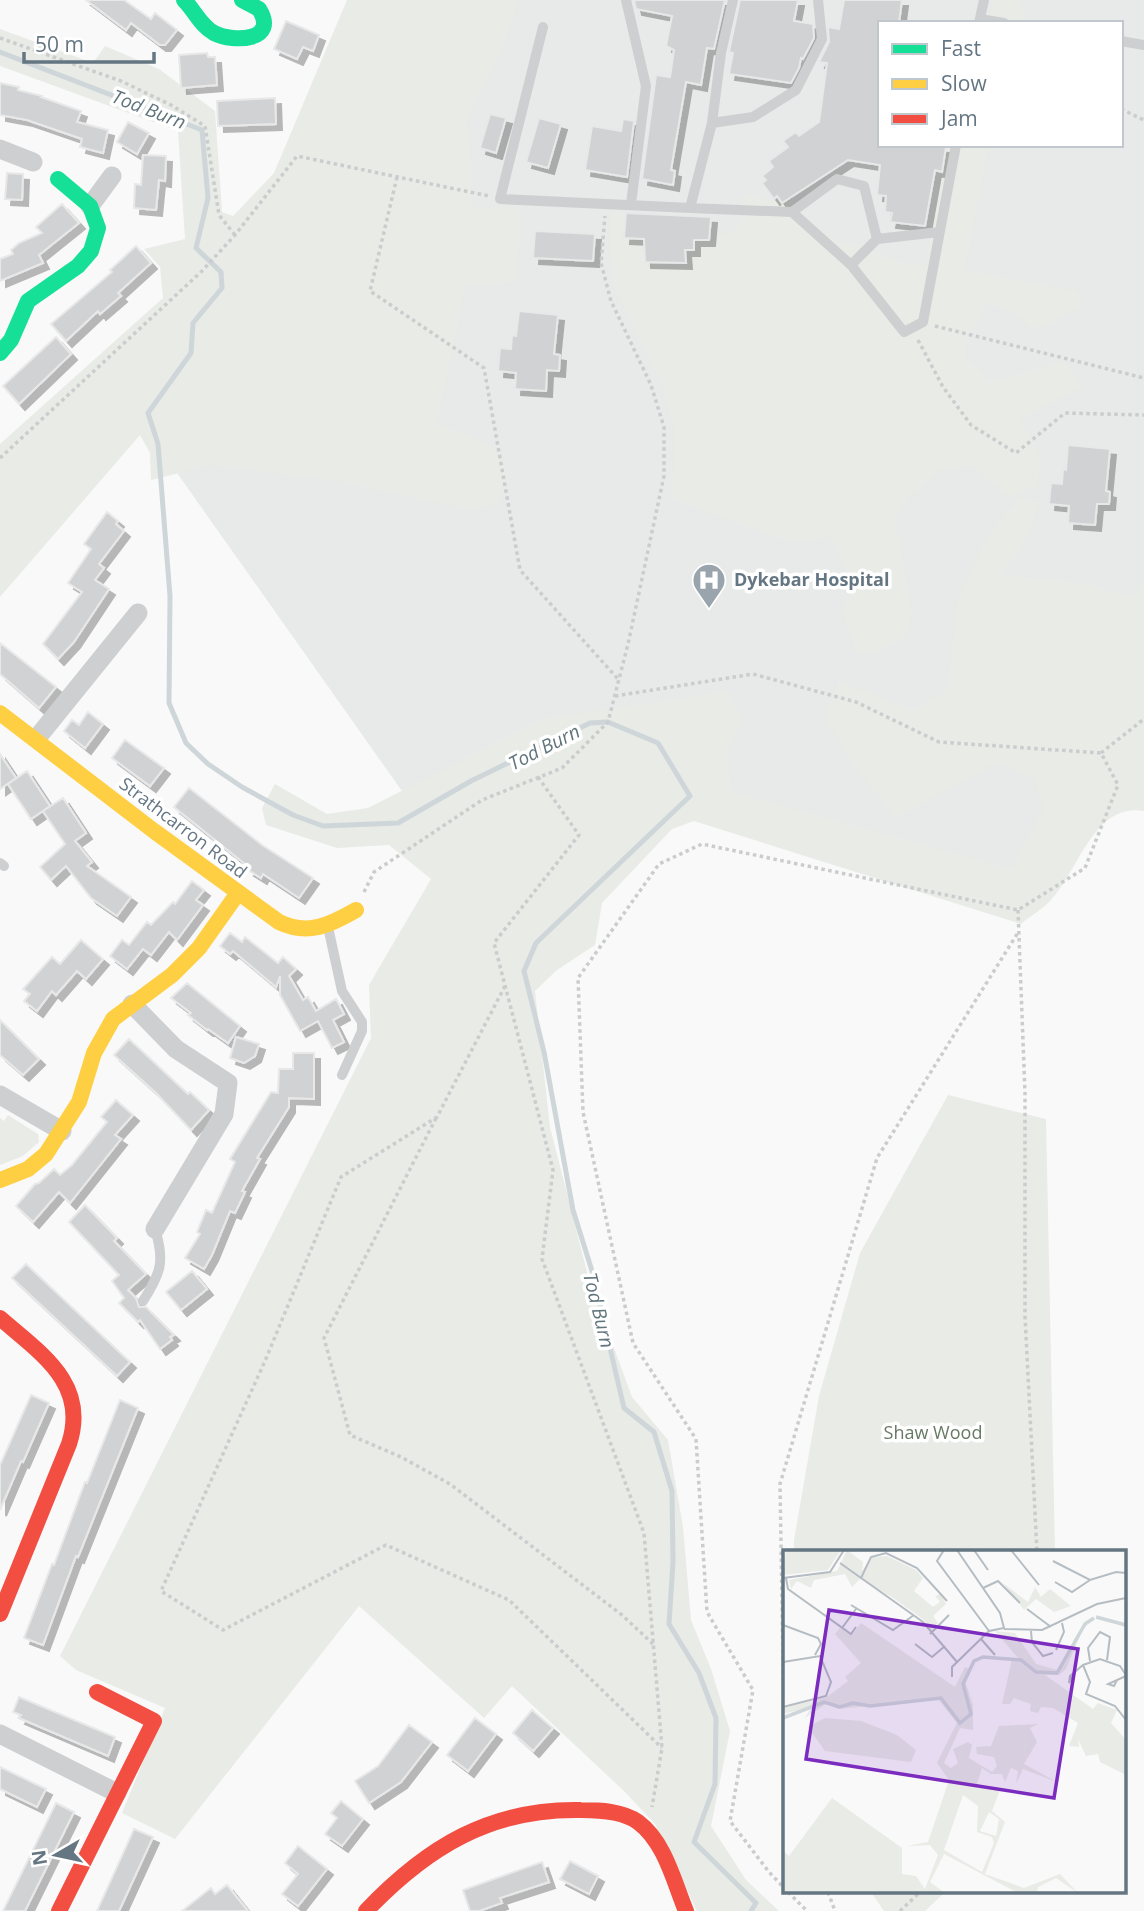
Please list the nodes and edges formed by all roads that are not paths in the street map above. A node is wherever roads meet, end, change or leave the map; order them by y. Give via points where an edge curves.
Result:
1 (242, 0) edge
2 (626, 0) edge
3 (733, 0) edge
4 (818, 0) edge
5 (984, 0) edge
6 (193, 2) edge
7 (979, 21) edge
8 (543, 27) dead end
9 (1123, 41) edge
10 (1144, 44) edge
11 (712, 123) junction
12 (956, 147) edge
13 (0, 149) edge
14 (33, 162) dead end
15 (112, 176) dead end
16 (58, 178) dead end
17 (631, 204) junction
18 (90, 206) junction
19 (690, 208) junction
20 (792, 212) junction
21 (939, 232) junction
22 (877, 239) junction
23 (851, 265) junction
24 (0, 353) edge
25 (138, 613) dead end
26 (0, 713) edge
27 (37, 738) junction
28 (238, 893) junction
29 (356, 910) road end
30 (328, 926) junction
31 (132, 1004) junction
32 (342, 1075) dead end
33 (0, 1095) edge
34 (62, 1131) junction
35 (0, 1180) edge
36 (155, 1229) joint
37 (143, 1301) dead end
38 (0, 1318) edge
39 (0, 1614) edge
40 (97, 1692) dead end
41 (0, 1734) edge
42 (117, 1793) junction
43 (59, 1911) edge
44 (366, 1911) edge
45 (686, 1911) edge

1 - 6 street via 257,6 263,16 256,36 243,41 206,29
2 - 17 lane via 646,86
3 - 11 lane
4 - 11 lane via 822,39 796,90 754,117
5 - 7 lane
8 - 17 lane via 500,199
9 - 10 lane
11 - 19 lane
12 - 21 lane
13 - 14 street
15 - 18 street
16 - 18 street
17 - 19 lane
18 - 24 street via 98,228 91,251 78,266 29,301
19 - 20 lane
20 - 22 lane via 837,178 864,186
20 - 23 lane
21 - 22 lane
21 - 23 lane via 923,323 904,332
22 - 23 lane
25 - 27 street
26 - 27 street, Strathcarron Road
27 - 28 street, Strathcarron Road
28 - 30 street, Strathcarron Road via 294,929
28 - 31 street via 199,948 173,975
29 - 30 street, Strathcarron Road
30 - 32 lane via 342,992 362,1023
31 - 34 street via 113,1019 94,1053 79,1102
31 - 36 street via 176,1049 228,1083 224,1114
33 - 34 street
34 - 35 street via 28,1170
36 - 37 lane via 161,1264
38 - 39 street via 61,1376 75,1408 69,1444
40 - 42 street via 154,1721
41 - 42 street
42 - 43 street
44 - 45 street via 431,1852 472,1829 499,1819 575,1810 637,1820 667,1865

